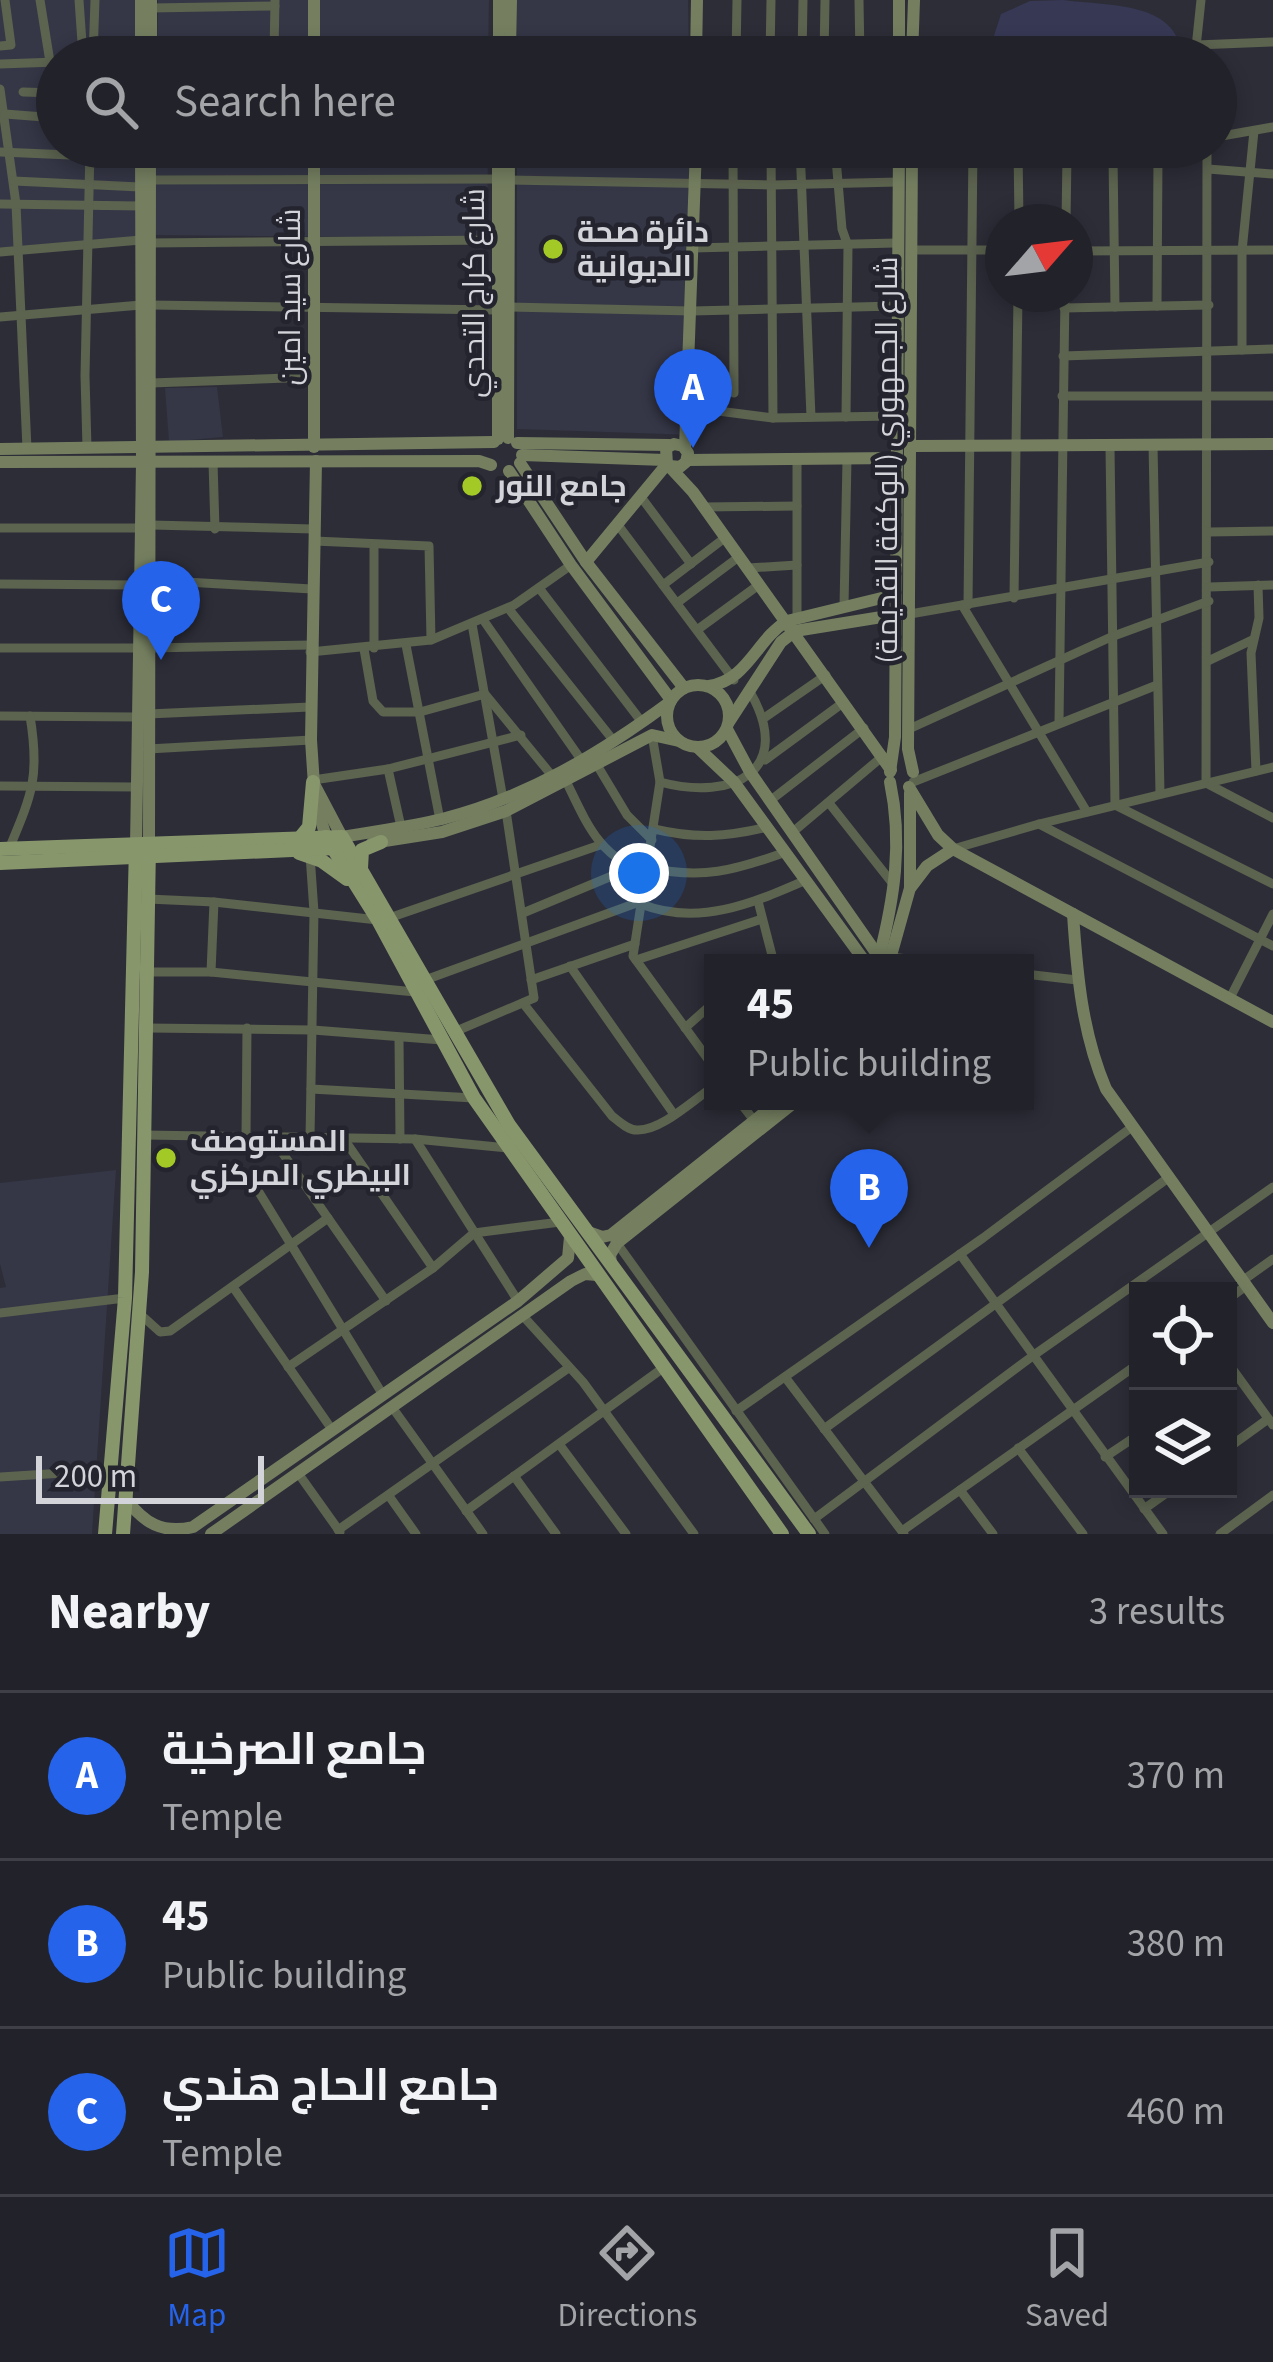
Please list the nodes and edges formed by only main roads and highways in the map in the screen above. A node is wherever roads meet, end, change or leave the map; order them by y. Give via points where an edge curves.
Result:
1 (314, 0) edge
2 (499, 0) edge
3 (511, 0) edge
4 (697, 0) edge
5 (899, 0) edge
6 (914, 0) edge
7 (148, 3) edge
8 (144, 36) edge
9 (150, 36) edge
10 (314, 36) edge
11 (499, 36) edge
12 (510, 36) edge
13 (696, 36) edge
14 (899, 36) edge
15 (913, 36) edge
16 (145, 168) edge
17 (314, 168) edge
18 (502, 168) edge
19 (506, 168) edge
20 (696, 168) edge
21 (898, 168) edge
22 (912, 168) edge
23 (504, 180) junction
24 (145, 184) junction
25 (145, 242) junction
26 (146, 305) junction
27 (503, 309) junction
28 (911, 399) junction
29 (895, 400) junction
30 (1273, 444) edge
31 (911, 446) junction
32 (0, 449) edge
33 (510, 450) junction
34 (315, 454) junction
35 (147, 455) junction
36 (675, 456) junction
37 (895, 458) junction
38 (0, 462) edge
39 (490, 465) junction
40 (895, 478) junction
41 (910, 478) junction
42 (586, 562) junction
43 (894, 595) junction
44 (894, 615) junction
45 (793, 623) junction
46 (710, 686) junction
47 (685, 688) junction
48 (670, 701) junction
49 (143, 715) junction
50 (728, 725) junction
51 (679, 741) junction
52 (697, 748) junction
53 (590, 763) junction
54 (889, 770) junction
55 (313, 781) junction
56 (911, 783) junction
57 (505, 805) junction
58 (337, 842) junction
59 (381, 842) junction
60 (301, 849) junction
61 (952, 849) junction
62 (142, 852) junction
63 (3, 854) edge
64 (363, 873) junction
65 (903, 888) junction
66 (361, 894) junction
67 (1073, 914) junction
68 (383, 919) junction
69 (874, 954) edge
70 (876, 954) edge
71 (882, 954) edge
72 (1273, 1022) edge
73 (448, 1036) junction
74 (770, 1110) edge
75 (784, 1110) edge
76 (562, 1216) junction
77 (588, 1232) junction
78 (570, 1237) junction
79 (614, 1239) junction
80 (611, 1264) junction
81 (597, 1275) junction
82 (622, 1278) junction
83 (608, 1290) junction
84 (1273, 1323) edge
85 (118, 1383) junction
86 (135, 1384) junction
87 (388, 1401) junction
88 (359, 1421) junction
89 (126, 1498) junction
90 (214, 1526) edge
91 (812, 1526) edge
92 (778, 1532) edge
93 (106, 1534) edge
94 (123, 1534) edge

1 - 10 main road
2 - 11 main road
3 - 12 main road
4 - 13 main road
5 - 14 main road
6 - 15 main road
7 - 8 main road
7 - 9 main road
16 - 24 main road
17 - 34 main road, شارع سيد امين
18 - 23 main road, شارع كراج التحدي
19 - 23 main road
20 - 36 main road via 686,410
21 - 29 main road, شارع الجمهوري (الوكفة القديمة)
22 - 28 main road, شارع الجمهوري (الوكفة القديمة)
23 - 27 main road
23 - 27 main road, شارع كراج التحدي
24 - 25 main road
24 - 25 main road
25 - 26 main road
26 - 35 main road
26 - 35 main road
27 - 33 main road
28 - 29 main road
28 - 31 main road, شارع الجمهوري (الوكفة القديمة)
29 - 37 main road, شارع الجمهوري (الوكفة القديمة)
30 - 31 main road
31 - 41 main road, شارع الجمهوري (الوكفة القديمة)
32 - 35 main road
33 - 34 main road
33 - 36 main road
33 - 39 main road via 487,455
33 - 39 main road via 499,471
33 - 42 main road
33 - 48 main road via 571,565
34 - 35 main road
34 - 35 main road via 213,462
34 - 39 main road
34 - 55 main road, شارع سيد امين
35 - 38 main road
35 - 49 main road
36 - 37 main road
36 - 42 main road
36 - 45 main road
37 - 40 main road, شارع الجمهوري (الوكفة القديمة)
40 - 41 main road
40 - 43 main road, شارع الجمهوري (الوكفة القديمة)
41 - 56 main road, شارع الجمهوري (الوكفة القديمة)
42 - 47 main road
43 - 44 main road, شارع الجمهوري (الوكفة القديمة)
43 - 45 main road
44 - 45 main road
44 - 54 main road, شارع الجمهوري (الوكفة القديمة)
45 - 46 main road via 776,628 734,680
45 - 50 main road
45 - 54 main road
46 - 47 main road
46 - 50 main road via 727,704
47 - 48 main road
48 - 51 main road via 668,725
48 - 53 main road
49 - 62 main road
49 - 62 main road via 136,787
50 - 52 main road via 715,743
50 - 70 main road
51 - 52 main road
51 - 53 main road via 652,736
52 - 69 main road
53 - 57 main road
53 - 57 main road via 567,782
54 - 56 main road via 902,765
54 - 56 main road via 896,788
54 - 65 main road, شارع الجمهوري (الوكفة القديمة)
55 - 58 main road
55 - 60 main road
56 - 61 main road
56 - 65 main road, شارع الجمهوري (الوكفة القديمة)
57 - 58 main road
57 - 59 main road via 442,832
58 - 59 main road
58 - 60 main road
58 - 64 main road
58 - 66 main road
59 - 64 main road via 362,850
60 - 62 main road
60 - 66 main road
61 - 65 main road
61 - 67 main road
62 - 63 main road
62 - 85 main road
62 - 86 main road via 147,1028
64 - 68 main road
65 - 71 main road
66 - 68 main road
67 - 72 main road
67 - 84 main road via 1077,980 1106,1089
68 - 73 main road
73 - 76 main road
73 - 76 main road via 474,1098
74 - 79 main road
75 - 79 main road
76 - 77 main road
76 - 78 main road
77 - 79 main road
77 - 80 main road
78 - 81 main road
78 - 87 main road via 568,1258
79 - 80 main road
80 - 82 main road
81 - 83 main road
81 - 87 main road via 571,1281
82 - 83 main road via 618,1290
82 - 91 main road
83 - 92 main road
85 - 86 main road
85 - 93 main road
86 - 89 main road
87 - 88 main road
88 - 90 main road via 298,1473
88 - 90 main road via 333,1431
89 - 90 main road via 140,1518 166,1529
89 - 94 main road

